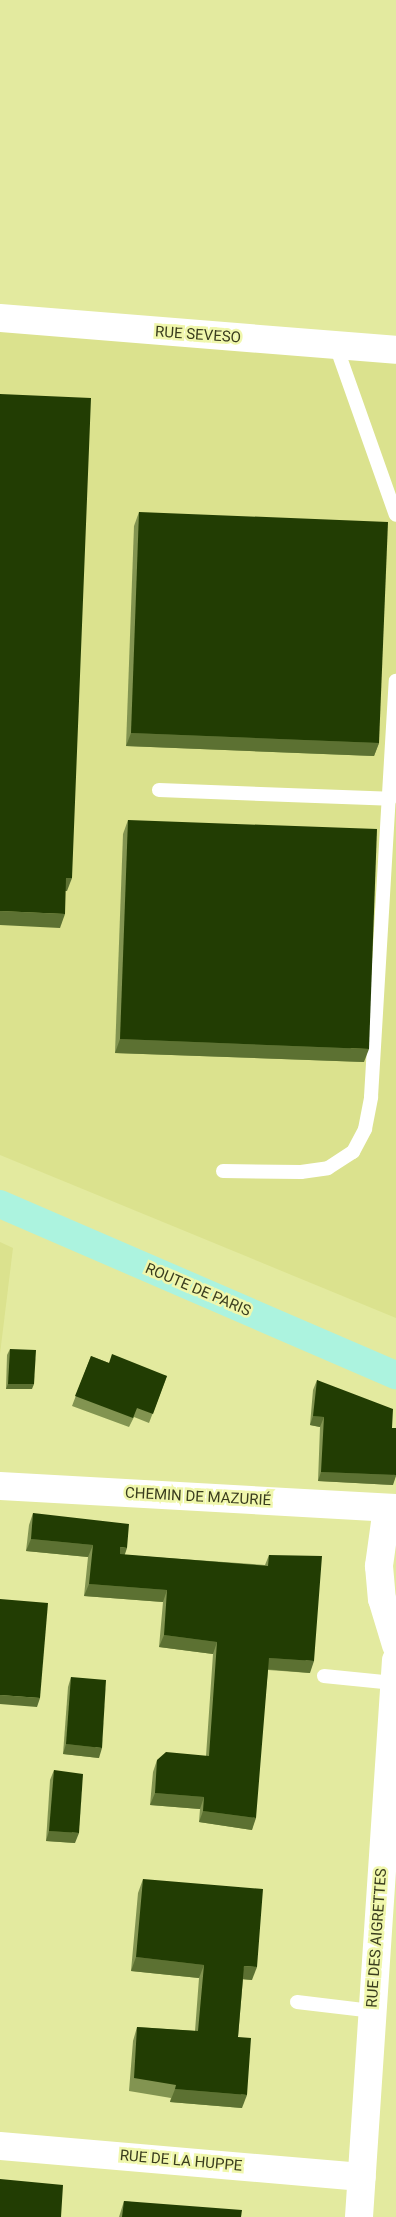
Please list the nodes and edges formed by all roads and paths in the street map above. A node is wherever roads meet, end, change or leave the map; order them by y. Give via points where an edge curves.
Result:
1 (0, 318) edge
2 (336, 346) junction
3 (396, 350) edge
4 (396, 515) edge
5 (396, 680) edge
6 (158, 790) dead end
7 (390, 799) junction
8 (222, 1171) dead end
9 (0, 1204) edge
10 (396, 1375) edge
11 (0, 1486) edge
12 (392, 1508) edge
13 (396, 1646) edge
14 (395, 1671) edge
15 (324, 1676) dead end
16 (297, 2002) dead end
17 (373, 2011) junction
18 (0, 2146) edge
19 (362, 2177) junction
20 (359, 2217) edge

1 - 2 street, RUE SEVESO
2 - 3 street, RUE SEVESO
2 - 4 lane
5 - 7 lane
6 - 7 lane
7 - 8 lane via 366,1129 353,1152 328,1168 302,1172
9 - 10 main road, ROUTE DE PARIS
11 - 12 street, CHEMIN DE MAZURIÉ
12 - 13 street via 379,1566 382,1599
14 - 15 lane
14 - 17 street, RUE DES AIGRETTES
16 - 17 lane
17 - 19 street, RUE DES AIGRETTES
18 - 19 street, RUE DE LA HUPPE
19 - 20 street, RUE DES AIGRETTES

